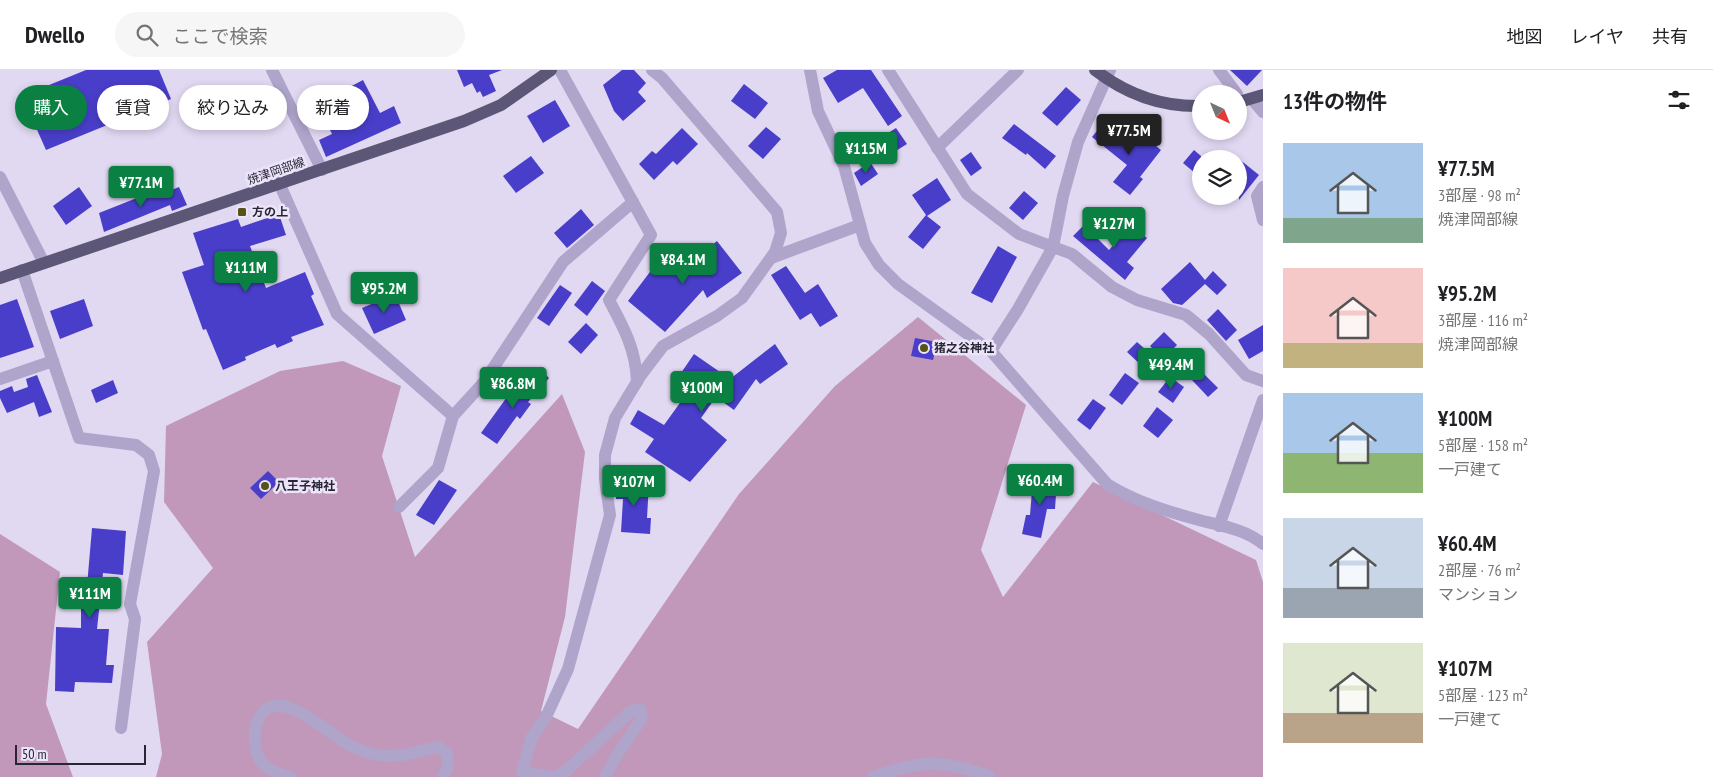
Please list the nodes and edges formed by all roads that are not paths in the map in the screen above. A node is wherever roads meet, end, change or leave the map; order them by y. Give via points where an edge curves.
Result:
1 (272, 70) edge
2 (551, 70) edge
3 (560, 70) edge
4 (652, 70) edge
5 (810, 70) edge
6 (888, 70) edge
7 (1018, 70) edge
8 (1218, 70) edge
9 (1103, 73) edge
10 (1233, 85) edge
11 (1248, 100) edge
12 (1192, 106) edge
13 (1263, 112) edge
14 (937, 148) junction
15 (322, 170) junction
16 (0, 177) edge
17 (280, 185) junction
18 (1263, 186) edge
19 (633, 202) junction
20 (1263, 220) edge
21 (860, 225) junction
22 (1053, 247) junction
23 (771, 258) junction
24 (44, 263) junction
25 (22, 270) junction
26 (0, 278) edge
27 (991, 350) junction
28 (53, 361) junction
29 (0, 379) edge
30 (1263, 381) edge
31 (636, 382) junction
32 (1263, 400) edge
33 (452, 416) junction
34 (399, 507) dead end
35 (1219, 526) junction
36 (1263, 544) edge
37 (121, 728) dead end
38 (989, 776) dead end
39 (290, 777) edge
40 (443, 777) edge
41 (555, 777) edge
42 (605, 777) edge
43 (874, 777) edge

1 - 15 street
2 - 15 main road, 焼津岡部線 via 501,105
3 - 19 street
4 - 23 street via 777,212 781,233
5 - 21 street via 818,111 844,166
6 - 14 street
7 - 14 street
8 - 10 street
9 - 12 main road via 1146,99 1165,105
9 - 22 street via 1078,142
11 - 13 street
14 - 22 street via 967,194 984,209 1018,234
15 - 17 main road, 焼津岡部線
16 - 24 street
17 - 24 main road, 焼津岡部線
17 - 33 street via 337,314
18 - 20 street via 1256,196
19 - 31 street via 651,235 609,300 630,339 636,362
19 - 33 street via 563,262 484,382
21 - 23 street
21 - 27 street via 865,243 879,265 898,284
22 - 27 street
22 - 30 street via 1072,254 1112,287 1137,300 1186,315 1209,334 1246,376
23 - 31 street via 742,298 663,346
24 - 25 main road, 焼津岡部線
25 - 26 main road, 焼津岡部線
25 - 28 street
27 - 35 street via 1107,484 1130,498
28 - 29 street
28 - 37 street via 79,438 136,445 150,455 154,471 130,604 135,619
31 - 41 street via 615,418 604,455 610,515 568,669 546,717 532,737 522,772
32 - 35 street
33 - 34 street via 438,468
35 - 36 street via 1251,534
38 - 43 street via 954,764 924,763
39 - 40 street via 279,775 263,764 255,746 255,730 263,712 274,706 292,708 350,746 379,755 438,747 447,753 448,764
41 - 42 street via 566,771 631,711 640,709 642,718

